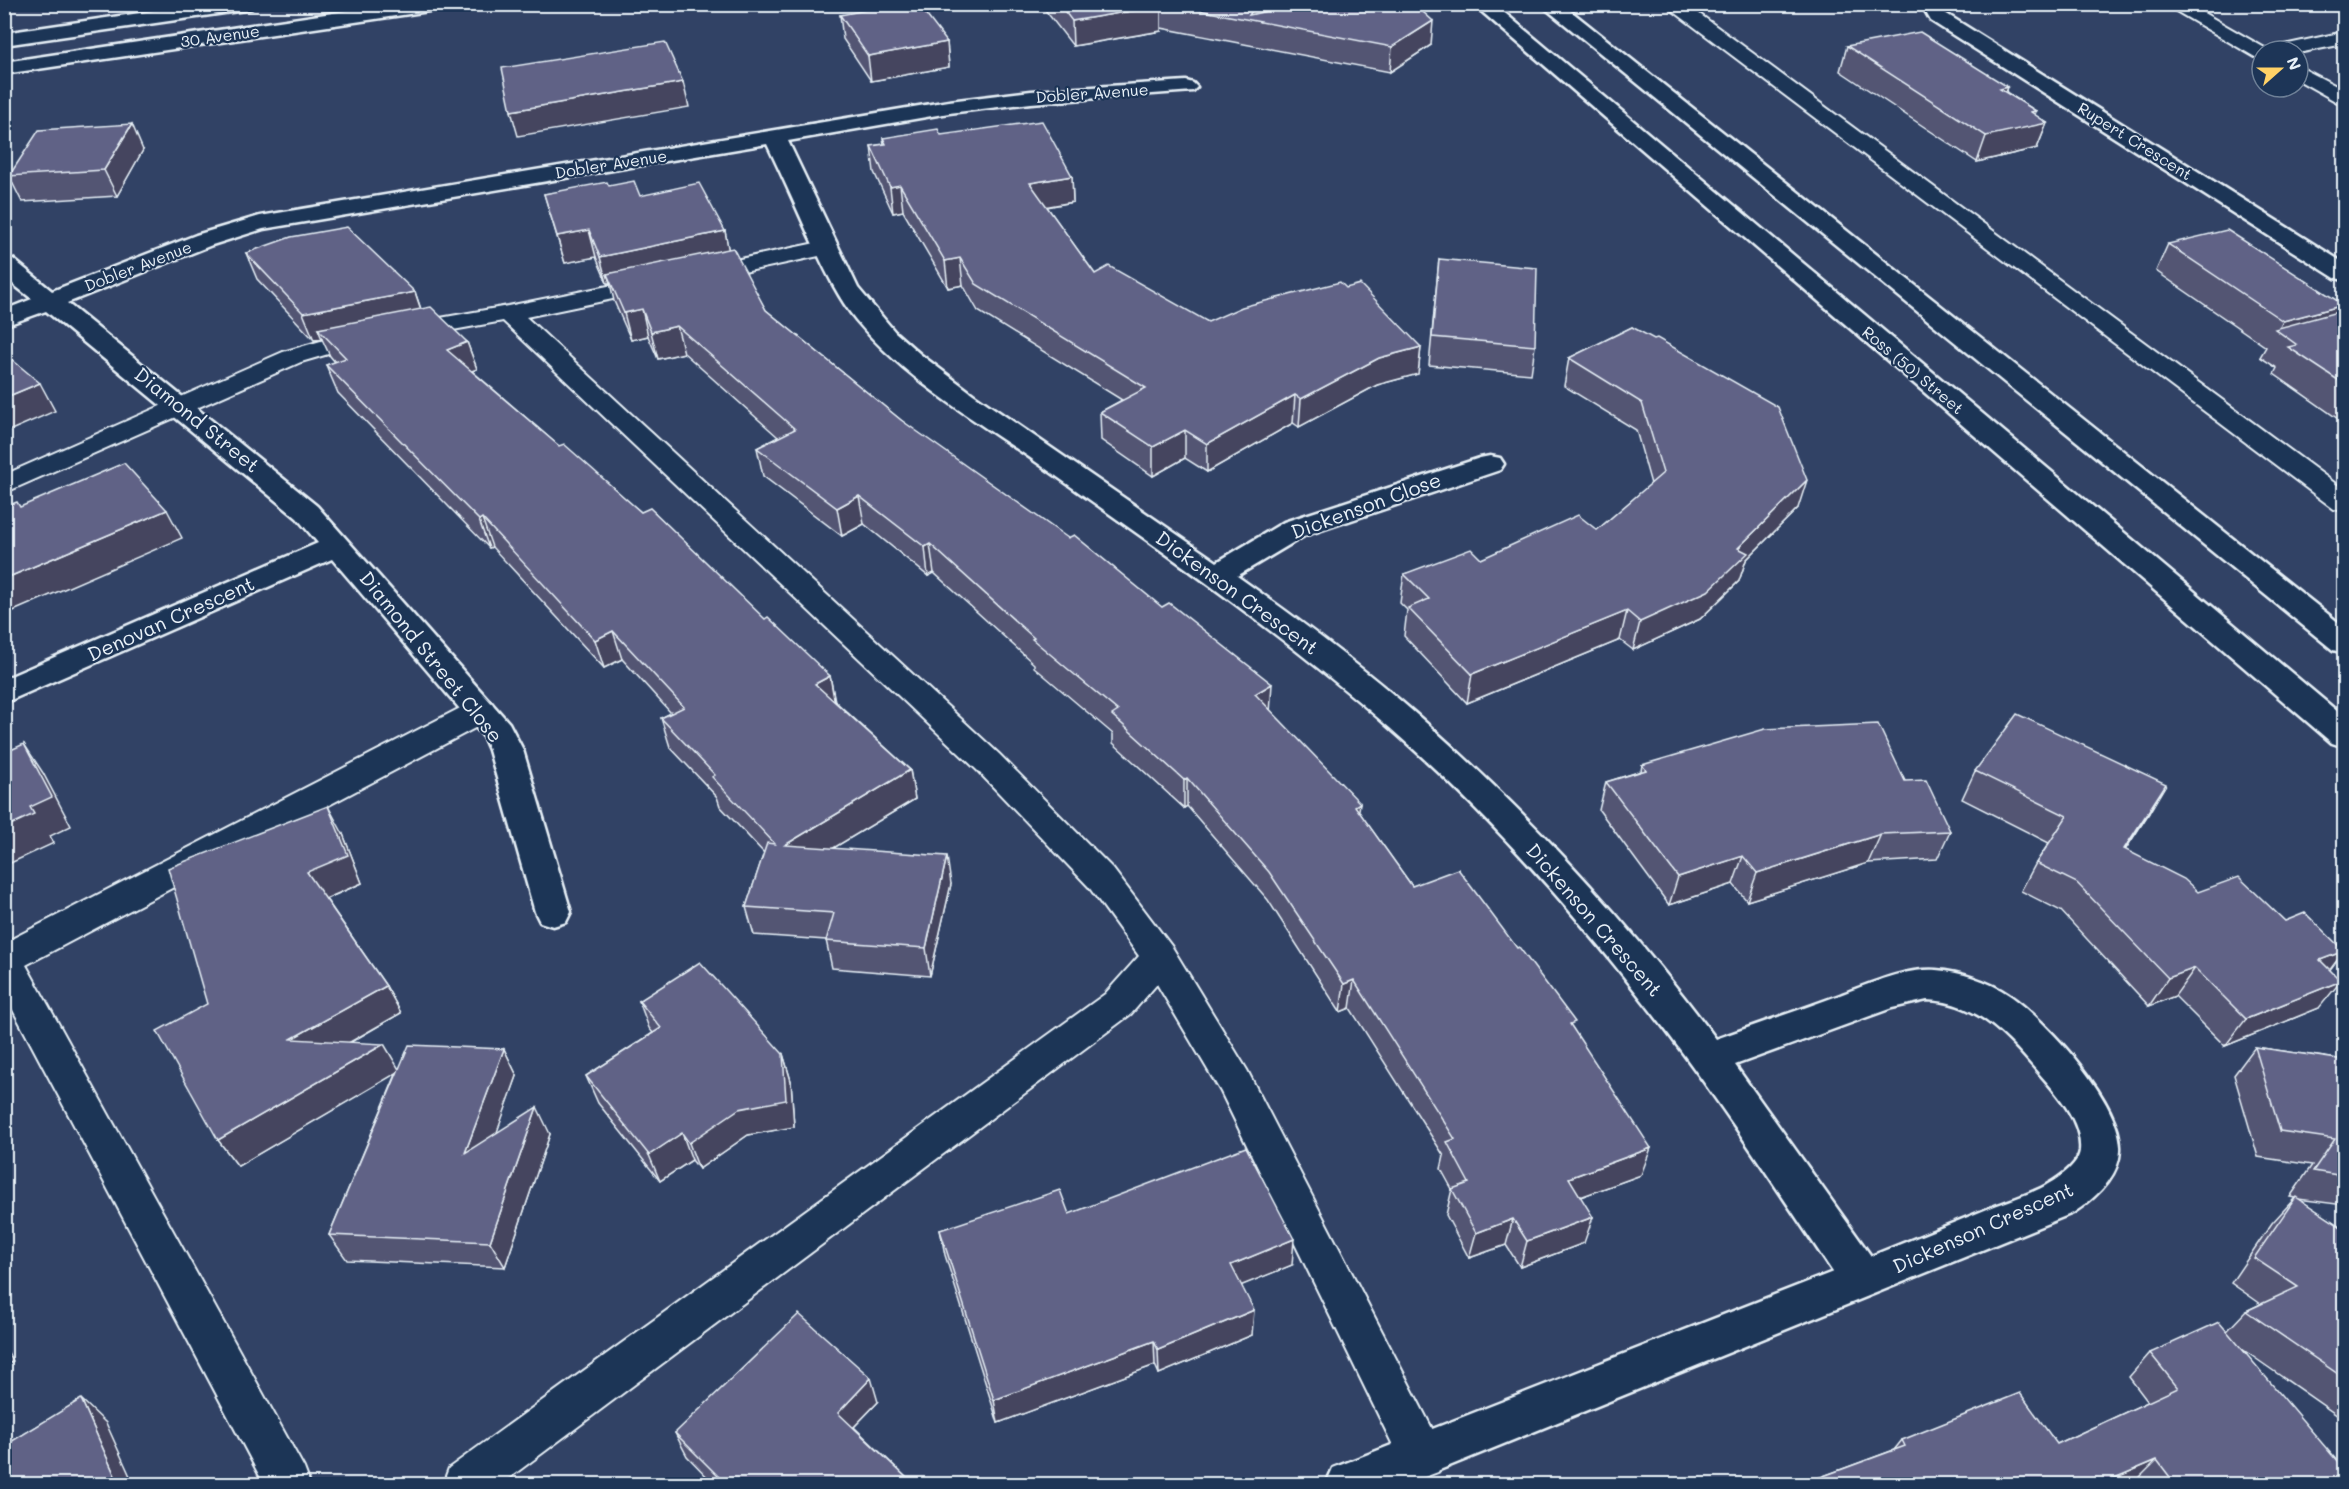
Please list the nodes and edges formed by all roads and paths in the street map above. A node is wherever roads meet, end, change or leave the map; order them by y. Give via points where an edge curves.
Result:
1 (245, 4) edge
2 (436, 4) edge
3 (1482, 4) edge
4 (1549, 4) edge
5 (1673, 4) edge
6 (1930, 4) edge
7 (2173, 4) edge
8 (2344, 38) edge
9 (4, 39) edge
10 (2310, 45) edge
11 (2250, 46) edge
12 (4, 68) edge
13 (2310, 79) edge
14 (1186, 87) dead end
15 (2344, 98) edge
16 (775, 137) junction
17 (825, 248) junction
18 (4, 264) edge
19 (2344, 273) edge
20 (50, 301) junction
21 (508, 313) junction
22 (4, 319) edge
23 (179, 406) junction
24 (1490, 464) dead end
25 (4, 485) edge
26 (2344, 503) edge
27 (338, 545) junction
28 (1216, 576) junction
29 (2344, 643) edge
30 (4, 692) edge
31 (481, 711) junction
32 (2344, 735) edge
33 (553, 912) dead end
34 (1160, 957) junction
35 (5, 960) edge
36 (1708, 1058) junction
37 (1863, 1280) junction
38 (1422, 1456) junction
39 (288, 1485) edge
40 (465, 1485) edge
41 (1349, 1485) edge

1 - 9 street, 30 Avenue
2 - 12 street, 30 Avenue
3 - 32 street, Ross (50) Street
4 - 29 street
5 - 26 lane
6 - 19 street, Rupert Crescent via 1938,17
7 - 11 lane
8 - 10 lane
13 - 15 lane
14 - 16 street, Dobler Avenue via 992,101
16 - 17 street, Dickenson Crescent
16 - 20 street, Dobler Avenue via 261,223 204,240
17 - 21 lane
17 - 28 street, Dickenson Crescent via 860,310 918,365
18 - 20 street
20 - 22 street, Dobler Avenue
20 - 23 street, Diamond Street
21 - 23 lane via 338,343 292,357
21 - 34 lane via 988,762 1101,878
23 - 25 lane
23 - 27 street, Diamond Street via 284,491
24 - 28 street, Dickenson Close via 1305,525
27 - 30 street, Denovan Crescent
27 - 31 street, Diamond Street Close
28 - 36 street, Dickenson Crescent via 1371,695 1496,810 1633,960
31 - 33 street, Diamond Street Close via 506,750
31 - 35 lane
34 - 38 lane via 1234,1081
34 - 40 lane via 1118,1004
35 - 39 lane
36 - 37 street, Dickenson Crescent
36 - 37 street, Dickenson Crescent via 1895,992 1928,985 1964,991 1995,1005 2024,1029 2076,1090 2094,1119 2100,1149 2092,1171 2080,1186 2058,1200
37 - 38 street, Dickenson Crescent
38 - 41 street, Dickenson Crescent

